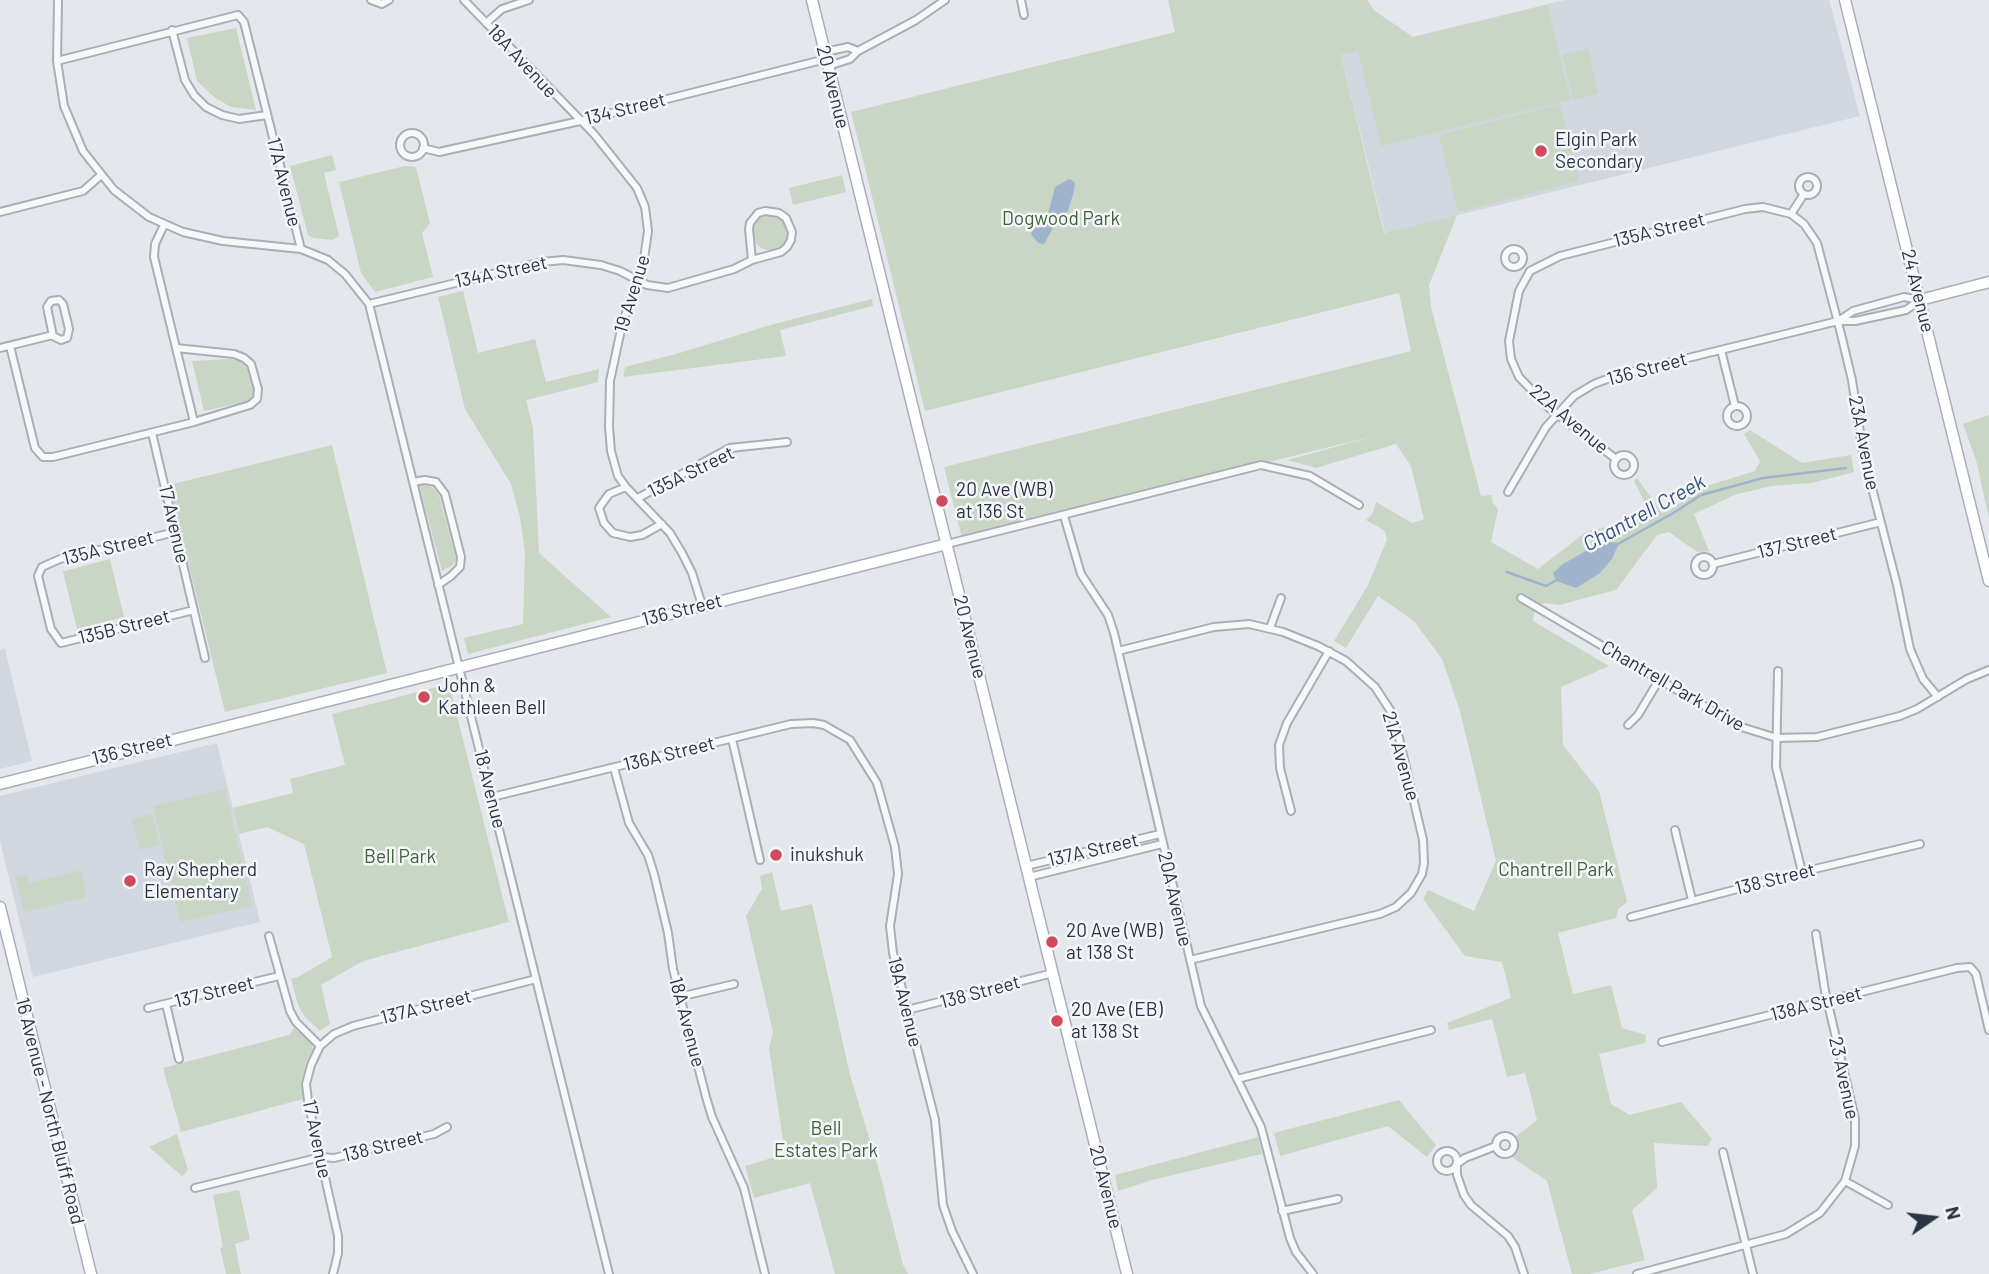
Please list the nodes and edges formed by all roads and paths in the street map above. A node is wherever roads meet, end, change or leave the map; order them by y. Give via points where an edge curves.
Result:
1 (58, 0) edge
2 (371, 0) edge
3 (389, 0) edge
4 (464, 0) edge
5 (529, 0) edge
6 (812, 0) edge
7 (945, 0) edge
8 (1021, 0) edge
9 (1845, 0) edge
10 (1024, 15) dead end
11 (486, 23) junction
12 (172, 30) junction
13 (858, 51) junction
14 (826, 59) junction
15 (57, 61) junction
16 (267, 115) junction
17 (580, 121) junction
18 (424, 148) dead end
19 (100, 176) junction
20 (1804, 194) dead end
21 (0, 212) edge
22 (1791, 214) junction
23 (164, 225) junction
24 (300, 249) junction
25 (752, 260) junction
26 (1521, 263) dead end
27 (1530, 271) junction
28 (638, 281) junction
29 (1989, 282) edge
30 (1920, 300) junction
31 (369, 304) junction
32 (1838, 321) junction
33 (53, 335) junction
34 (10, 346) junction
35 (0, 348) edge
36 (176, 348) junction
37 (1721, 350) junction
38 (1735, 406) dead end
39 (1557, 414) junction
40 (194, 422) junction
41 (152, 433) junction
42 (787, 442) dead end
43 (1616, 459) dead end
44 (413, 482) junction
45 (626, 486) junction
46 (1508, 492) dead end
47 (638, 498) junction
48 (1359, 505) dead end
49 (1064, 516) junction
50 (1881, 522) junction
51 (662, 524) junction
52 (176, 532) junction
53 (947, 544) junction
54 (1713, 564) dead end
55 (1989, 582) edge
56 (438, 585) junction
57 (1281, 598) dead end
58 (1521, 598) dead end
59 (702, 605) junction
60 (194, 610) junction
61 (1270, 628) junction
62 (56, 638) joint
63 (1329, 651) junction
64 (1118, 652) junction
65 (205, 658) dead end
66 (459, 666) junction
67 (1989, 670) edge
68 (1779, 671) dead end
69 (1659, 680) junction
70 (1938, 697) junction
71 (1628, 725) dead end
72 (844, 735) joint
73 (732, 738) junction
74 (1777, 738) junction
75 (614, 768) junction
76 (0, 784) edge
77 (492, 797) junction
78 (1291, 811) dead end
79 (1675, 830) dead end
80 (1160, 834) junction
81 (1162, 844) junction
82 (1920, 844) dead end
83 (1104, 847) junction
84 (1107, 858) junction
85 (760, 860) dead end
86 (1028, 872) junction
87 (1802, 872) junction
88 (1692, 900) junction
89 (0, 907) edge
90 (1631, 917) dead end
91 (3, 931) edge
92 (1816, 934) dead end
93 (269, 936) dead end
94 (1190, 960) junction
95 (1053, 973) junction
96 (279, 976) junction
97 (536, 979) junction
98 (734, 984) dead end
99 (679, 997) junction
100 (1827, 1001) junction
101 (166, 1004) junction
102 (148, 1009) dead end
103 (907, 1010) junction
104 (1432, 1030) dead end
105 (1989, 1030) edge
106 (1662, 1042) dead end
107 (320, 1046) junction
108 (179, 1059) dead end
109 (1237, 1079) junction
110 (447, 1127) dead end
111 (1496, 1146) dead end
112 (1723, 1152) dead end
113 (321, 1157) junction
114 (1845, 1181) junction
115 (195, 1188) dead end
116 (1338, 1199) dead end
117 (1888, 1205) dead end
118 (1282, 1211) junction
119 (1746, 1246) junction
120 (91, 1274) edge
121 (332, 1274) edge
122 (608, 1274) edge
123 (765, 1274) edge
124 (973, 1274) edge
125 (1127, 1274) edge
126 (1313, 1274) edge
127 (1524, 1274) edge
128 (1637, 1274) edge
129 (1753, 1274) edge

1 - 15 street
2 - 3 street via 382,4
4 - 11 street, 18A Avenue
5 - 11 street via 502,9
6 - 14 street, 20 Avenue
7 - 13 street, 134 Street
8 - 10 street
9 - 30 street, 24 Avenue
11 - 17 street, 18A Avenue
12 - 15 street, 17A Avenue
12 - 16 street, 17A Avenue via 185,79 206,107 239,119
12 - 16 street, 17A Avenue via 238,15 244,22
13 - 14 street, 134 Street via 850,59
13 - 14 street, 134 Street via 848,47
14 - 17 street, 134 Street
14 - 53 street, 20 Avenue
15 - 19 street via 71,128
16 - 24 street, 17A Avenue
17 - 18 street, 134 Street via 439,152
17 - 28 street, 19 Avenue via 637,188 645,207 648,231
19 - 21 street via 83,191
19 - 23 street via 131,205
20 - 22 street
22 - 27 street, 135A Street via 1763,207 1745,209 1560,256
22 - 32 street, 23A Avenue via 1817,243
23 - 24 street via 203,238
23 - 36 street via 154,257
24 - 31 street via 328,260
25 - 25 street, 134A Street via 787,247 790,225 779,213 758,213 750,223
25 - 28 street, 134A Street via 668,288
26 - 27 street
27 - 39 street, 22A Avenue via 1519,291 1509,341 1511,359 1519,377
28 - 31 street, 134A Street via 601,265 542,262
28 - 45 street, 19 Avenue via 618,341 609,403 611,451
29 - 30 street, 136 Street
30 - 32 street, 136 Street via 1906,310
30 - 32 street, 136 Street via 1904,296 1853,311
30 - 55 street, 24 Avenue
31 - 44 street, 18 Avenue
32 - 37 street, 136 Street
32 - 50 street, 23A Avenue
33 - 33 street via 61,340 69,332 63,304 57,299 47,307
33 - 34 street
34 - 35 street
34 - 41 street via 35,448 43,457
36 - 40 street
36 - 40 street via 234,354 251,364 255,376 257,399 250,405
37 - 38 street
37 - 39 street, 136 Street via 1604,380 1574,396
39 - 43 street, 22A Avenue
39 - 46 street, 136 Street
40 - 41 street
41 - 52 street, 17 Avenue
42 - 47 street, 135A Street via 730,448
44 - 56 street, 18 Avenue
44 - 56 street via 436,482 445,494 461,557 460,567
45 - 47 street, 19 Avenue
45 - 51 street via 609,494 599,508 613,533 642,535
47 - 51 street, 19 Avenue
48 - 49 street, 136 Street via 1310,476 1261,465
49 - 53 street, 136 Street
49 - 64 street, 20A Avenue via 1076,562 1108,615
50 - 54 street, 137 Street
50 - 70 street, 23A Avenue via 1910,649 1923,679
51 - 59 street, 19 Avenue via 692,573
52 - 60 street, 17 Avenue
52 - 62 street, 135A Street via 41,567 38,576
53 - 59 street, 136 Street
53 - 86 street, 20 Avenue
56 - 66 street, 18 Avenue
57 - 61 street
58 - 69 street, Chantrell Park Drive
59 - 66 street, 136 Street
60 - 62 street, 135B Street via 61,643
60 - 65 street, 17 Avenue
61 - 63 street
61 - 64 street via 1226,625
63 - 78 street via 1279,745
63 - 94 street, 21A Avenue via 1367,678 1390,710 1423,840 1424,863 1417,884 1396,907 1380,914
64 - 80 street, 20A Avenue
66 - 76 street, 136 Street
66 - 77 street, 18 Avenue
67 - 70 street, Chantrell Park Drive
68 - 74 street
69 - 71 street
69 - 74 street, Chantrell Park Drive via 1738,726
70 - 74 street, Chantrell Park Drive via 1900,716 1817,737
72 - 73 street, 136A Street via 824,725 802,723
72 - 103 street, 19A Avenue via 877,783 895,847 898,874 890,939
73 - 75 street, 136A Street
73 - 85 street
74 - 87 street via 1776,767
75 - 77 street, 136A Street
75 - 99 street, 18A Avenue via 629,822 654,874
77 - 97 street, 18 Avenue
79 - 88 street
80 - 81 street, 20A Avenue
80 - 83 street, 137A Street
81 - 84 street, 137A Street
81 - 94 street, 20A Avenue
82 - 87 street, 138 Street
83 - 84 street
83 - 86 street, 137A Street
84 - 86 street, 137A Street
86 - 95 street, 20 Avenue
87 - 88 street, 138 Street
88 - 90 street, 138 Street
89 - 91 street, 16 Avenue - North Bluff Road
91 - 120 street, 16 Avenue - North Bluff Road
92 - 100 street, 23 Avenue
93 - 96 street
94 - 109 street, 20A Avenue via 1204,1014
95 - 103 street, 138 Street
95 - 125 street, 20 Avenue
96 - 101 street, 137 Street
96 - 107 street via 296,1022
97 - 107 street, 137A Street via 353,1026
97 - 122 street, 18 Avenue
98 - 99 street
99 - 123 street, 18A Avenue via 712,1117 744,1188
100 - 105 street, 138A Street via 1970,967 1976,974
100 - 106 street, 138A Street
100 - 114 street, 23 Avenue via 1854,1119 1855,1146
101 - 102 street, 137 Street
101 - 108 street
103 - 124 street, 19A Avenue via 935,1120 943,1205
104 - 109 street
107 - 113 street, 17 Avenue via 306,1084
109 - 118 street, 20A Avenue via 1261,1127
110 - 113 street, 138 Street via 334,1158
111 - 127 street via 1465,1157 1457,1164 1457,1175 1464,1195 1479,1213 1508,1236
112 - 119 street
113 - 115 street, 138 Street
113 - 121 street, 17 Avenue via 338,1236
114 - 117 street
114 - 119 street via 1810,1222
116 - 118 street
118 - 126 street, 20A Avenue via 1296,1252
119 - 128 street
119 - 129 street

